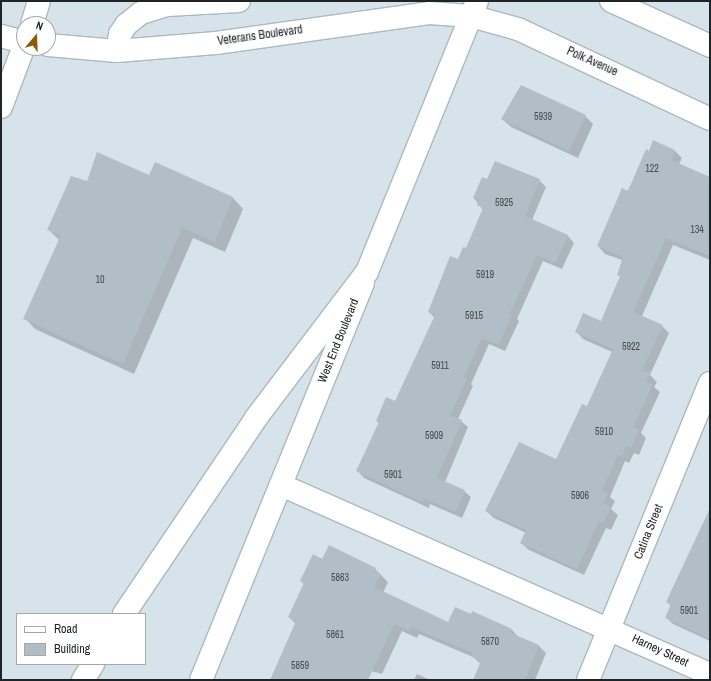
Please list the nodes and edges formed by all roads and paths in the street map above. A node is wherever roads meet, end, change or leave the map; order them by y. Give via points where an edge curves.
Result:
1 (40, 1) edge
2 (239, 1) edge
3 (612, 1) edge
4 (474, 8) edge
5 (35, 16) edge
6 (1, 36) edge
7 (16, 40) edge
8 (56, 46) edge
9 (710, 46) edge
10 (117, 51) junction
11 (20, 56) edge
12 (1, 107) edge
13 (710, 119) edge
14 (367, 272) junction
15 (710, 383) edge
16 (281, 484) junction
17 (125, 613) edge
18 (610, 628) junction
19 (91, 665) edge
20 (710, 674) edge
21 (83, 680) edge
22 (201, 680) edge
23 (588, 680) edge

1 - 5 main road
2 - 10 main road via 168,5 141,13 126,25 120,34
3 - 9 main road
4 - 10 main road, Veterans Boulevard via 429,12 216,43
4 - 13 main road, Polk Avenue
4 - 14 main road, West End Boulevard
6 - 7 main road
8 - 10 main road, Veterans Boulevard
11 - 12 main road
14 - 16 main road, West End Boulevard
14 - 17 main road via 256,418
15 - 18 main road, Catina Street
16 - 18 main road, Harney Street
16 - 22 main road, West End Boulevard
18 - 20 main road, Harney Street
18 - 23 main road, Catina Street
19 - 21 main road

